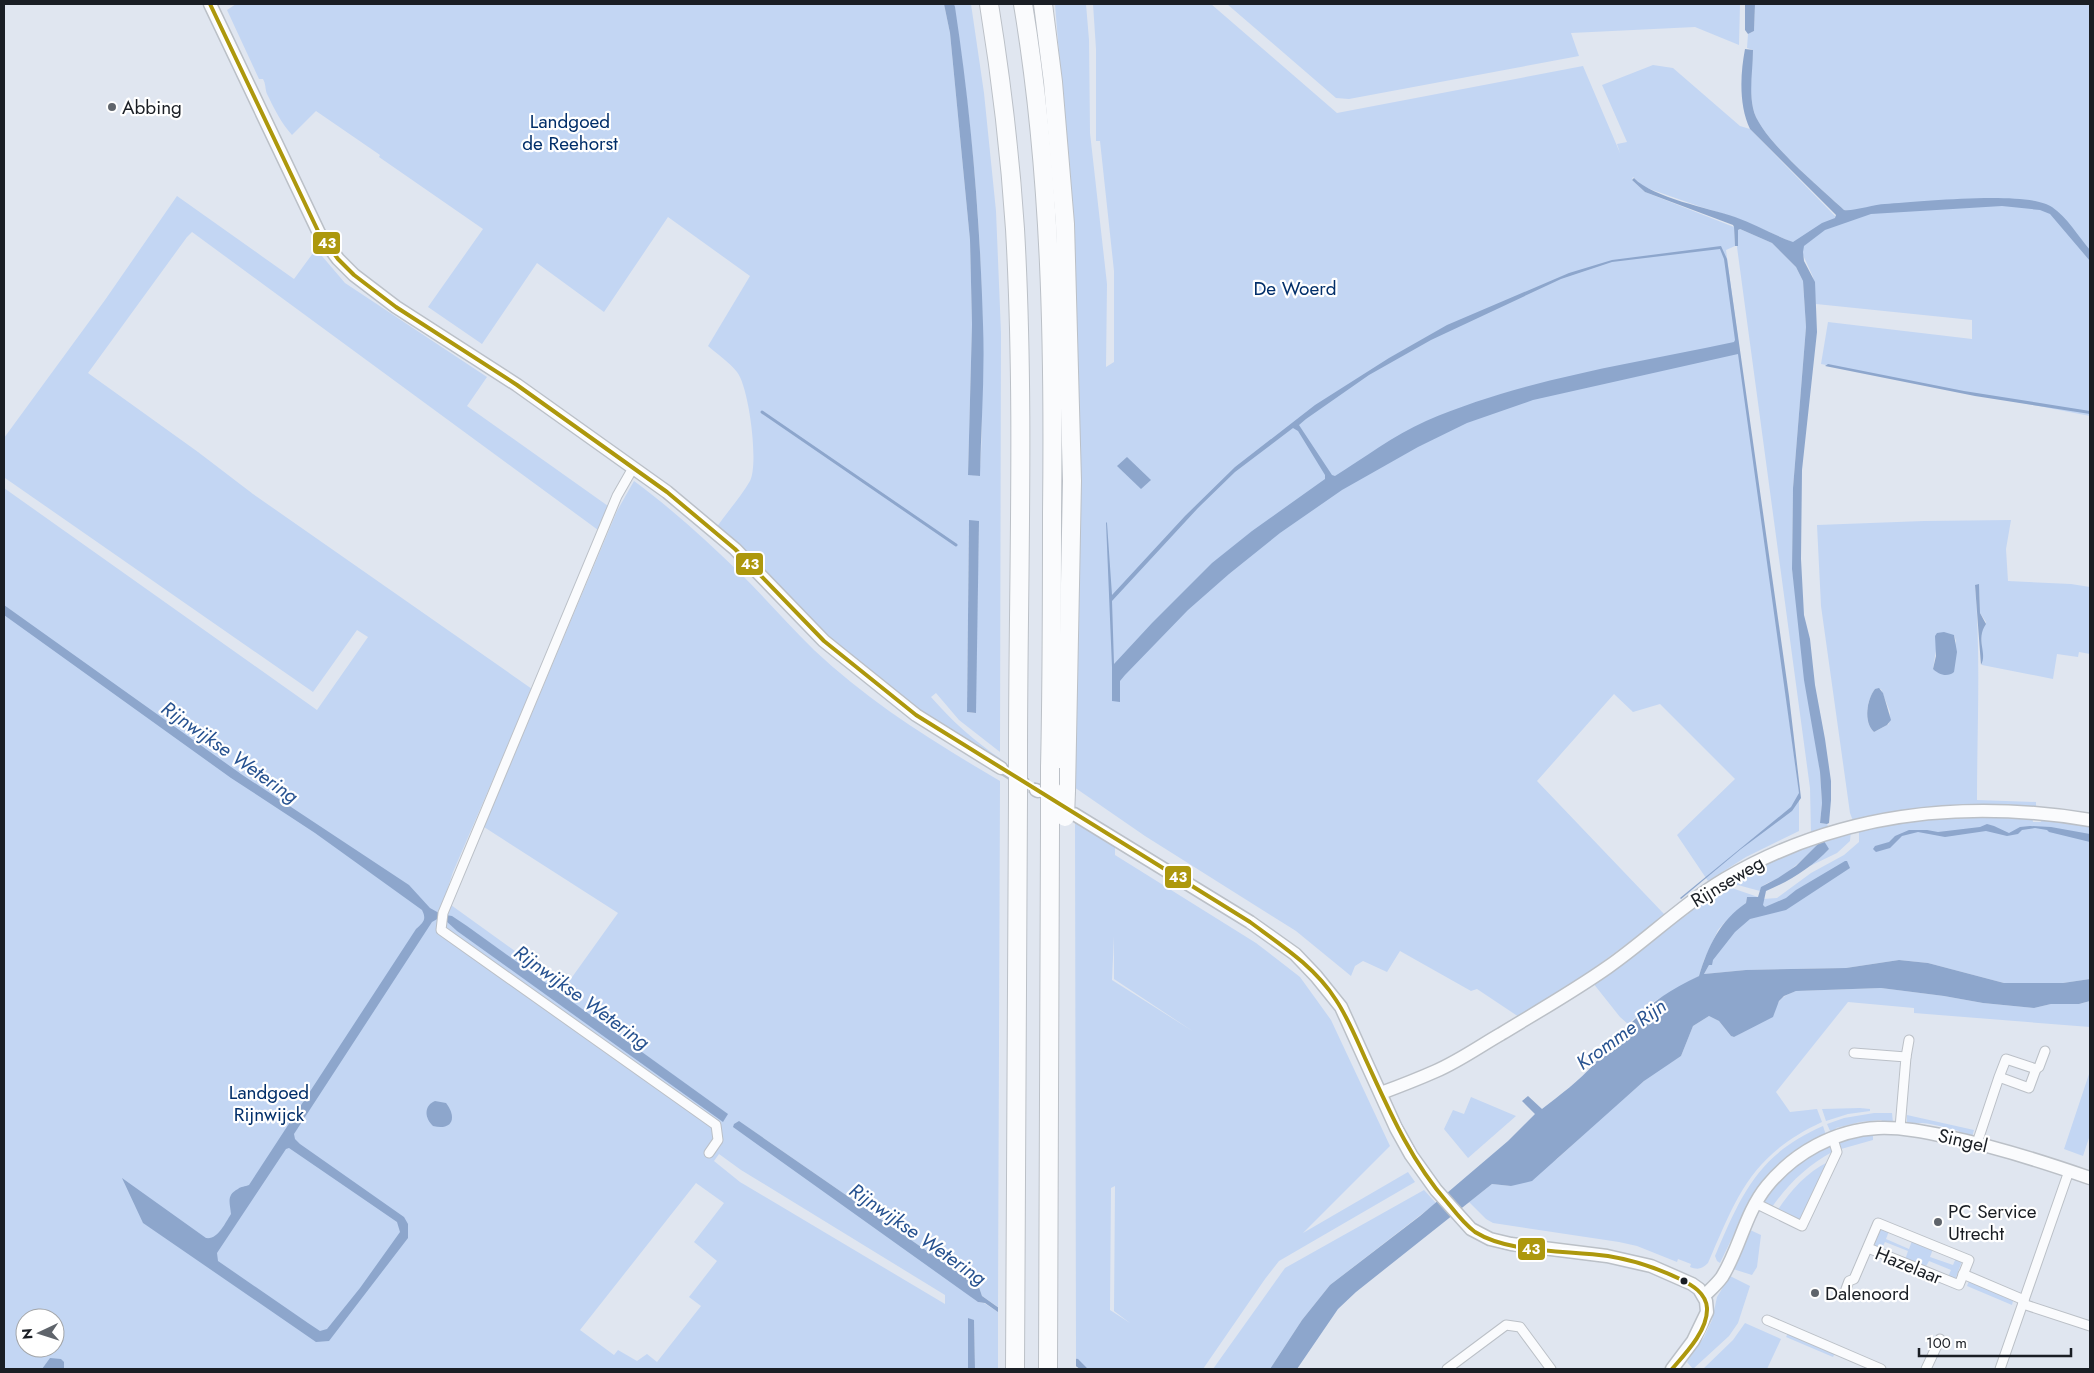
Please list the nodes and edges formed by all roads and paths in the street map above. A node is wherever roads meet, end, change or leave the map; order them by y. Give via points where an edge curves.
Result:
1 (210, 4) edge
2 (989, 4) edge
3 (1023, 4) edge
4 (1043, 4) edge
5 (633, 468) junction
6 (1000, 768) tunnel mouth
7 (1070, 816) junction
8 (2090, 820) edge
9 (1051, 863) junction
10 (1909, 1040) dead end
11 (2045, 1052) dead end
12 (1854, 1053) dead end
13 (1906, 1057) junction
14 (2036, 1069) junction
15 (1999, 1077) junction
16 (1381, 1093) junction
17 (1900, 1128) junction
18 (1833, 1138) junction
19 (1977, 1143) junction
20 (710, 1153) dead end
21 (2069, 1171) junction
22 (2090, 1178) edge
23 (1755, 1203) junction
24 (1868, 1248) junction
25 (1963, 1274) junction
26 (1846, 1288) dead end
27 (1704, 1296) junction
28 (2024, 1302) junction
29 (1767, 1320) dead end
30 (2090, 1326) edge
31 (1940, 1339) dead end
32 (1048, 1364) edge
33 (1015, 1369) edge
34 (1447, 1369) edge
35 (1551, 1369) edge
36 (1672, 1369) edge
37 (1881, 1369) edge
38 (1926, 1369) edge
39 (2000, 1369) edge

1 - 5 street via 315,225 338,259 396,307 517,385
2 - 33 highway, bridge via 1010,167 1020,373
3 - 9 highway, bridge via 1044,189 1052,315
4 - 7 highway, bridge via 1065,224 1072,481 1066,790
5 - 6 street via 735,549 824,641 916,715
5 - 20 street via 617,496 443,913 440,930 716,1125 718,1140
7 - 9 highway
7 - 16 street via 1250,922 1295,954 1341,1008
8 - 16 street, Rijnseweg via 2041,813 1937,812 1876,820 1807,840 1723,880 1561,999 1451,1063
9 - 32 highway
10 - 13 street
11 - 14 street via 2040,1067
12 - 13 street
13 - 17 street
14 - 15 street via 2029,1088
14 - 15 street via 2006,1058
15 - 19 street
16 - 27 street via 1411,1155 1471,1228 1490,1239 1511,1244 1607,1256 1657,1268 1692,1284
17 - 18 street, Singel via 1867,1129
17 - 19 street, Singel
18 - 23 street, Singel via 1789,1162
18 - 23 street via 1838,1152 1802,1226
19 - 21 street, Singel
21 - 22 street, Singel
21 - 28 street
23 - 27 street, Singel via 1722,1276
24 - 25 street, Hazelaar via 1959,1285
24 - 25 street, Hazelaar via 1878,1223 1969,1260
24 - 26 street via 1854,1279
25 - 28 street, Hazelaar
27 - 36 street via 1707,1308 1704,1321
28 - 30 street, Hazelaar
28 - 39 street
29 - 37 street
31 - 38 street
34 - 35 street via 1506,1325 1520,1327

